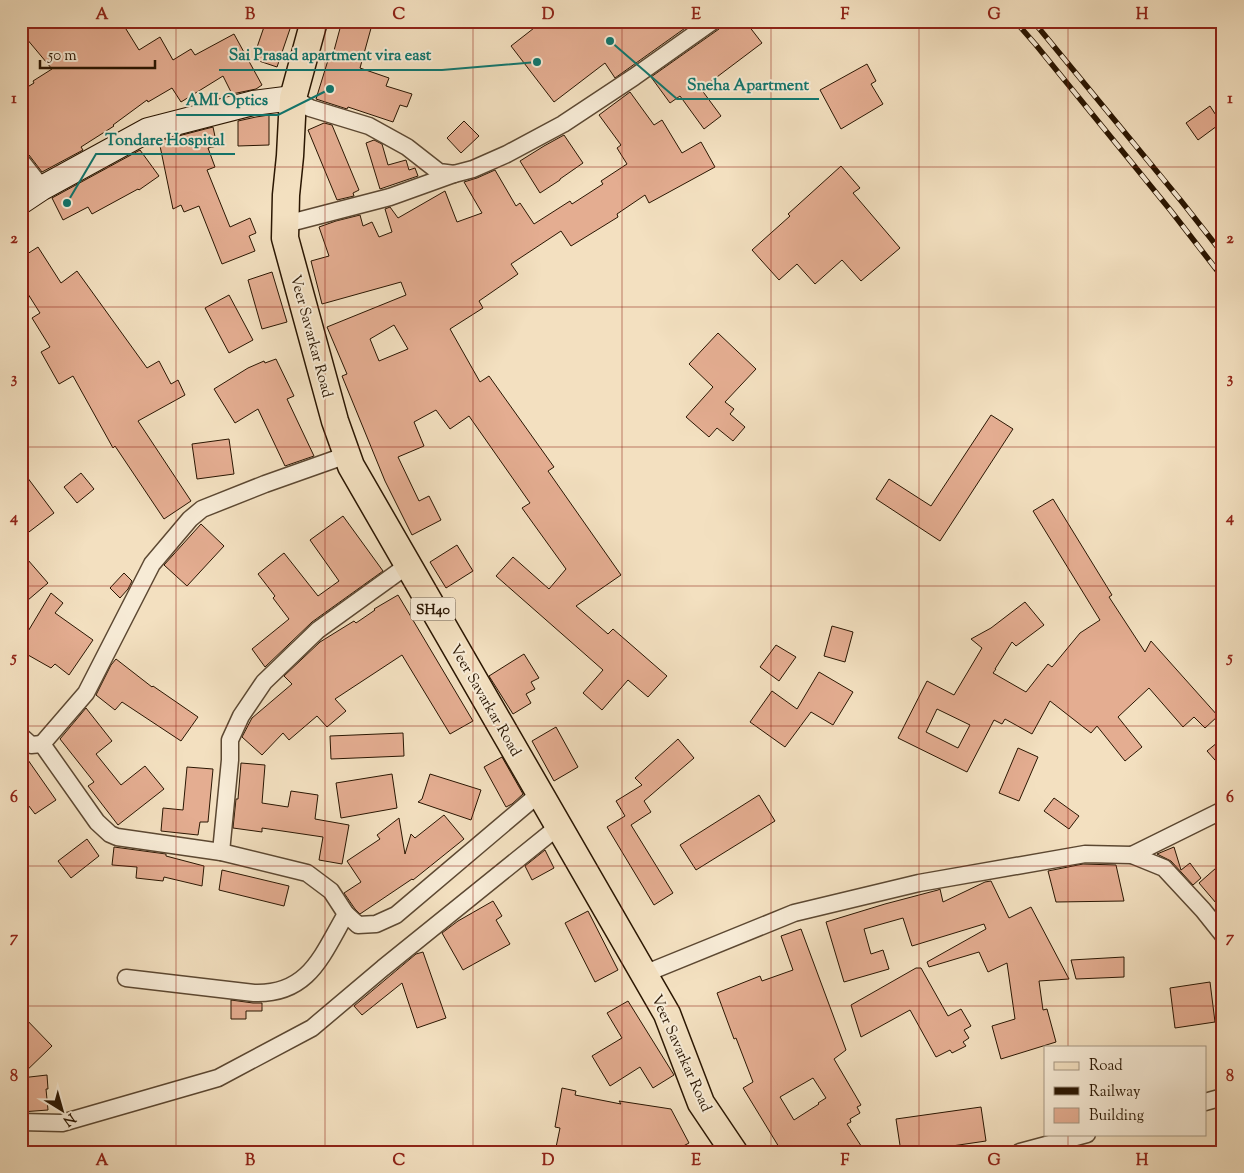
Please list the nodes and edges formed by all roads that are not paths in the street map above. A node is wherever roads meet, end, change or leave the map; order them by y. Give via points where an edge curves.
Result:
1 (314, 21) edge
2 (712, 21) edge
3 (293, 98) junction
4 (21, 161) edge
5 (454, 174) junction
6 (42, 188) junction
7 (21, 202) edge
8 (286, 224) junction
9 (347, 455) junction
10 (408, 565) junction
11 (21, 736) edge
12 (42, 744) junction
13 (540, 793) junction
14 (1223, 810) edge
15 (559, 826) junction
16 (220, 852) junction
17 (1132, 855) junction
18 (346, 914) junction
19 (1223, 934) edge
20 (644, 974) junction
21 (126, 978) dead end
22 (1223, 1097) edge
23 (1206, 1102) edge
24 (21, 1122) edge
25 (1080, 1136) edge
26 (734, 1152) edge
27 (1020, 1152) edge

1 - 3 main road, Veer Savarkar Road / SH40
2 - 5 street via 562,124 507,154
3 - 5 street via 310,108 368,126 407,147 439,172
3 - 6 main road via 252,103 148,130
3 - 8 main road, Veer Savarkar Road / SH40
4 - 6 street
5 - 8 street via 390,197
6 - 7 main road
8 - 9 main road, Veer Savarkar Road / SH40 via 285,238
9 - 10 main road, Veer Savarkar Road / SH40
9 - 12 street via 202,509 190,519 152,564 86,693
10 - 13 main road, Veer Savarkar Road / SH40
10 - 16 street via 318,630 264,682 241,716 230,740
11 - 12 street via 31,745
12 - 16 street via 97,822 110,834
13 - 15 main road, Veer Savarkar Road / SH40
13 - 18 street via 396,915 376,924 358,925
14 - 17 street
15 - 20 main road, Veer Savarkar Road / SH40
15 - 24 street via 312,1028 218,1078 62,1123
16 - 18 street via 307,873 331,891
17 - 19 street via 1164,868
17 - 20 street via 1085,854 919,883 794,913
18 - 21 street via 318,964 304,979 280,991 254,993
20 - 26 main road, Veer Savarkar Road / SH40 via 668,1014 701,1103
22 - 23 street
25 - 27 street

